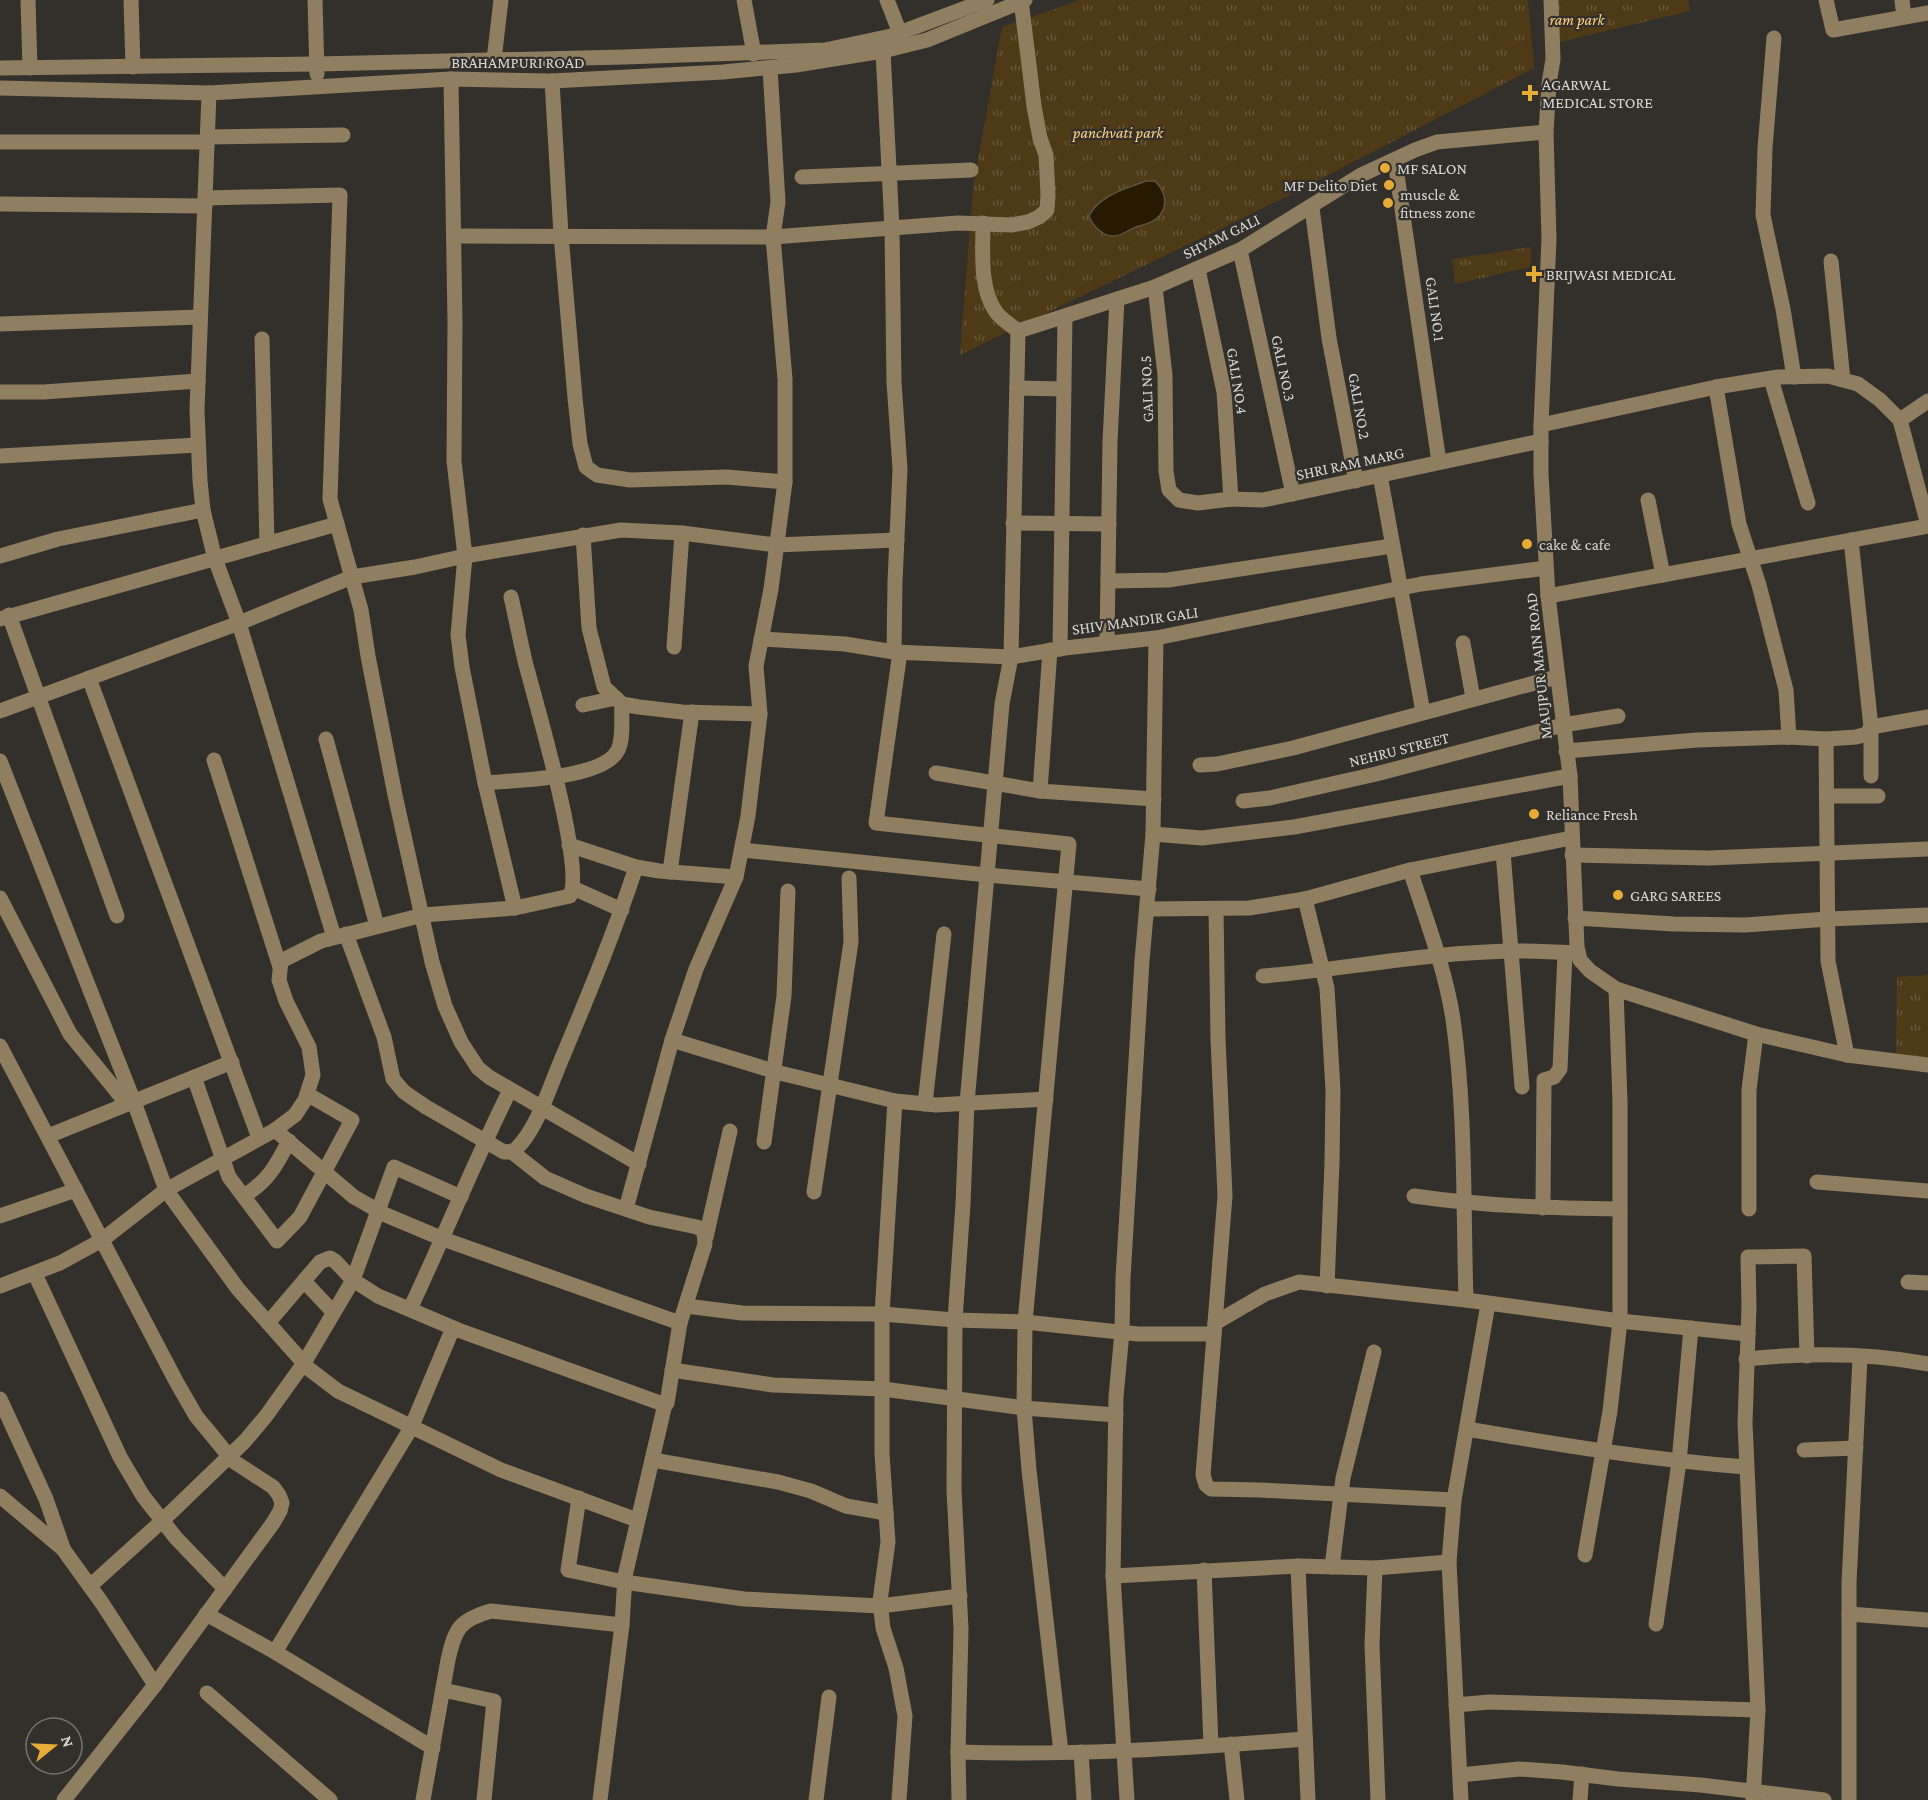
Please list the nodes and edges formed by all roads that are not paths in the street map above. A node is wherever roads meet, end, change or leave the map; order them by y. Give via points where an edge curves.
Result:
1 (28, 0) edge
2 (131, 0) edge
3 (315, 0) edge
4 (501, 0) edge
5 (744, 0) edge
6 (887, 0) edge
7 (987, 0) edge
8 (1022, 0) edge
9 (1551, 0) edge
10 (1826, 0) edge
11 (1902, 0) edge
12 (949, 7) edge
13 (1928, 13) edge
14 (1904, 17) junction
15 (900, 33) junction
16 (1774, 38) dead end
17 (883, 51) junction
18 (754, 54) junction
19 (494, 60) junction
20 (317, 64) junction
21 (133, 67) junction
22 (1, 68) edge
23 (30, 68) junction
24 (770, 68) junction
25 (451, 80) junction
26 (552, 81) junction
27 (315, 86) junction
28 (0, 88) edge
29 (209, 93) junction
30 (1546, 132) junction
31 (343, 135) dead end
32 (207, 140) junction
33 (0, 142) edge
34 (1395, 160) junction
35 (971, 170) dead end
36 (890, 174) junction
37 (802, 177) dead end
38 (205, 202) junction
39 (0, 204) edge
40 (1312, 208) junction
41 (983, 223) junction
42 (892, 228) junction
43 (561, 235) junction
44 (454, 236) junction
45 (773, 237) junction
46 (1240, 250) junction
47 (1831, 261) dead end
48 (1198, 269) junction
49 (1155, 286) junction
50 (1117, 299) junction
51 (1065, 316) junction
52 (200, 317) junction
53 (0, 324) edge
54 (1018, 331) junction
55 (262, 339) dead end
56 (1794, 377) junction
57 (1772, 379) junction
58 (1843, 380) junction
59 (198, 381) junction
60 (1716, 387) junction
61 (1017, 388) junction
62 (1064, 389) junction
63 (0, 392) edge
64 (1928, 401) edge
65 (1900, 420) junction
66 (1541, 425) junction
67 (1541, 441) junction
68 (198, 444) junction
69 (0, 456) edge
70 (1439, 462) junction
71 (1380, 475) junction
72 (1356, 481) junction
73 (785, 482) junction
74 (1169, 490) joint
75 (1293, 494) junction
76 (1231, 499) junction
77 (1648, 500) dead end
78 (1808, 503) dead end
79 (203, 510) junction
80 (1013, 523) junction
81 (337, 524) junction
82 (1062, 524) junction
83 (1108, 524) junction
84 (1928, 525) edge
85 (682, 533) junction
86 (583, 536) junction
87 (897, 540) junction
88 (1851, 540) junction
89 (267, 544) junction
90 (776, 545) junction
91 (1392, 546) junction
92 (0, 556) edge
93 (465, 556) junction
94 (215, 559) junction
95 (1751, 559) junction
96 (1546, 568) junction
97 (1663, 575) junction
98 (352, 577) junction
99 (1107, 581) junction
100 (1399, 589) junction
101 (1548, 596) junction
102 (511, 597) dead end
103 (5, 617) edge
104 (239, 623) junction
105 (1156, 638) junction
106 (761, 639) junction
107 (1107, 643) junction
108 (1463, 643) dead end
109 (674, 647) dead end
110 (1055, 649) junction
111 (897, 652) junction
112 (1011, 657) junction
113 (1557, 676) junction
114 (89, 678) junction
115 (38, 697) junction
116 (1473, 699) junction
117 (619, 701) junction
118 (583, 705) dead end
119 (0, 711) edge
120 (692, 712) junction
121 (1423, 712) junction
122 (760, 714) junction
123 (1618, 716) dead end
124 (1928, 717) edge
125 (1563, 725) junction
126 (1870, 727) junction
127 (1790, 737) junction
128 (326, 739) dead end
129 (1826, 739) junction
130 (1566, 752) junction
131 (0, 760) edge
132 (214, 760) dead end
133 (1200, 765) dead end
134 (936, 773) dead end
135 (555, 776) junction
136 (1570, 776) junction
137 (1871, 776) dead end
138 (485, 783) junction
139 (995, 783) junction
140 (1040, 790) junction
141 (1827, 796) junction
142 (1878, 796) dead end
143 (1154, 799) junction
144 (1243, 801) dead end
145 (1153, 834) junction
146 (990, 836) junction
147 (1571, 838) junction
148 (569, 845) junction
149 (1928, 849) edge
150 (742, 850) junction
151 (1503, 852) junction
152 (1827, 854) junction
153 (1572, 855) junction
154 (636, 867) junction
155 (1410, 870) junction
156 (670, 872) junction
157 (987, 875) junction
158 (736, 877) junction
159 (849, 878) dead end
160 (1066, 882) junction
161 (573, 888) junction
162 (1149, 889) junction
163 (788, 891) dead end
164 (0, 898) edge
165 (1305, 898) junction
166 (515, 908) junction
167 (622, 909) junction
168 (1148, 909) junction
169 (1216, 909) junction
170 (423, 915) junction
171 (1928, 915) edge
172 (117, 916) dead end
173 (1575, 918) junction
174 (1828, 919) junction
175 (377, 926) junction
176 (944, 934) dead end
177 (340, 935) junction
178 (1513, 951) junction
179 (1572, 953) junction
180 (1438, 956) junction
181 (280, 967) junction
182 (1323, 971) junction
183 (1263, 976) dead end
184 (1616, 989) junction
185 (1756, 1034) junction
186 (672, 1040) junction
187 (0, 1046) edge
188 (1847, 1055) junction
189 (232, 1062) junction
190 (1928, 1065) edge
191 (774, 1071) junction
192 (194, 1077) junction
193 (829, 1085) junction
194 (1522, 1087) dead end
195 (510, 1090) junction
196 (308, 1094) junction
197 (1046, 1099) junction
198 (895, 1101) junction
199 (130, 1103) junction
200 (967, 1103) junction
201 (926, 1104) junction
202 (541, 1108) junction
203 (275, 1130) junction
204 (730, 1131) dead end
205 (48, 1136) junction
206 (260, 1138) junction
207 (289, 1142) junction
208 (484, 1142) junction
209 (764, 1142) dead end
210 (512, 1152) junction
211 (222, 1160) junction
212 (639, 1164) junction
213 (325, 1173) junction
214 (1817, 1182) dead end
215 (76, 1190) junction
216 (166, 1190) junction
217 (1928, 1191) edge
218 (813, 1192) dead end
219 (244, 1196) junction
220 (461, 1197) junction
221 (1414, 1197) dead end
222 (1463, 1203) junction
223 (1543, 1208) junction
224 (626, 1209) junction
225 (1620, 1209) junction
226 (1749, 1209) dead end
227 (379, 1211) junction
228 (0, 1216) edge
229 (706, 1237) junction
230 (443, 1239) junction
231 (102, 1240) junction
232 (35, 1274) junction
233 (353, 1280) junction
234 (304, 1281) junction
235 (1908, 1282) dead end
236 (1928, 1283) edge
237 (0, 1286) edge
238 (1327, 1286) junction
239 (1466, 1300) junction
240 (1488, 1304) junction
241 (686, 1306) junction
242 (410, 1309) junction
243 (333, 1312) junction
244 (882, 1314) junction
245 (955, 1320) junction
246 (1620, 1321) junction
247 (1025, 1322) junction
248 (268, 1323) junction
249 (680, 1323) junction
250 (453, 1328) junction
251 (1691, 1328) junction
252 (1215, 1329) junction
253 (1122, 1332) junction
254 (1748, 1334) junction
255 (1374, 1352) dead end
256 (1807, 1356) junction
257 (1860, 1358) junction
258 (1746, 1359) junction
259 (304, 1363) junction
260 (1928, 1364) edge
261 (672, 1370) junction
262 (883, 1389) junction
263 (0, 1399) edge
264 (955, 1400) junction
265 (665, 1404) junction
266 (1024, 1408) junction
267 (1116, 1415) junction
268 (411, 1428) junction
269 (1467, 1430) junction
270 (1856, 1448) junction
271 (1804, 1450) dead end
272 (1602, 1452) junction
273 (229, 1456) junction
274 (653, 1460) junction
275 (1679, 1462) junction
276 (1746, 1467) junction
277 (1341, 1495) junction
278 (0, 1496) edge
279 (579, 1498) junction
280 (1454, 1500) junction
281 (886, 1513) junction
282 (637, 1520) junction
283 (162, 1521) junction
284 (63, 1549) junction
285 (1585, 1555) dead end
286 (1449, 1563) junction
287 (1298, 1566) junction
288 (1332, 1567) junction
289 (1375, 1568) junction
290 (1204, 1569) junction
291 (1113, 1576) junction
292 (624, 1582) junction
293 (90, 1586) junction
294 (225, 1589) junction
295 (960, 1596) junction
296 (880, 1606) junction
297 (206, 1614) junction
298 (1849, 1614) junction
299 (1928, 1620) edge
300 (1656, 1624) dead end
301 (622, 1625) junction
302 (275, 1652) junction
303 (155, 1685) junction
304 (443, 1690) junction
305 (207, 1692) dead end
306 (829, 1697) dead end
307 (1456, 1705) junction
308 (1758, 1710) junction
309 (1305, 1739) junction
310 (1231, 1744) junction
311 (1211, 1745) junction
312 (433, 1748) junction
313 (1123, 1751) junction
314 (958, 1752) junction
315 (1061, 1752) junction
316 (1081, 1752) junction
317 (1582, 1774) junction
318 (1460, 1775) junction
319 (1753, 1796) edge
320 (64, 1800) edge
321 (330, 1800) edge
322 (423, 1800) edge
323 (484, 1800) edge
324 (600, 1800) edge
325 (816, 1800) edge
326 (899, 1800) edge
327 (959, 1800) edge
328 (1084, 1800) edge
329 (1127, 1800) edge
330 (1237, 1800) edge
331 (1308, 1800) edge
332 (1378, 1800) edge
333 (1461, 1800) edge
334 (1580, 1800) edge
335 (1824, 1800) edge
336 (1849, 1800) edge

1 - 23 street
2 - 21 street
3 - 20 street
4 - 19 street
5 - 18 street
6 - 15 street
7 - 12 street, BRAHAMPURI ROAD
8 - 17 street, BRAHAMPURI ROAD via 927,40
8 - 41 street via 1034,106 1046,155 1047,210 1019,224
9 - 30 street, MAUJPUR MAIN ROAD via 1553,59
10 - 14 street via 1833,30
11 - 14 street
12 - 15 street, BRAHAMPURI ROAD
13 - 14 street
15 - 18 street, BRAHAMPURI ROAD via 825,50
16 - 56 street via 1763,215
17 - 24 street, BRAHAMPURI ROAD
17 - 36 street
18 - 19 street, BRAHAMPURI ROAD
19 - 20 street, BRAHAMPURI ROAD
20 - 21 street, BRAHAMPURI ROAD
20 - 27 street
21 - 23 street, BRAHAMPURI ROAD
22 - 23 street, BRAHAMPURI ROAD
22 - 28 street
24 - 26 street, BRAHAMPURI ROAD
24 - 45 street via 778,184
25 - 26 street, BRAHAMPURI ROAD
25 - 27 street, BRAHAMPURI ROAD
25 - 44 street
26 - 43 street
27 - 29 street, BRAHAMPURI ROAD
28 - 29 street, BRAHAMPURI ROAD
29 - 32 street
30 - 34 street, SHYAM GALI via 1437,142
30 - 66 street, MAUJPUR MAIN ROAD via 1549,239
31 - 32 street
32 - 33 street
32 - 38 street
34 - 40 street, SHYAM GALI via 1361,175
34 - 70 street, GALI NO.1
35 - 36 street
36 - 37 street
36 - 42 street
38 - 39 street
38 - 52 street
38 - 81 street via 340,195 330,499
40 - 46 street, SHYAM GALI
40 - 72 street, GALI NO.2 via 1329,338
41 - 42 street
41 - 54 street via 988,293 997,313
42 - 45 street
42 - 87 street via 894,382 900,469
43 - 44 street
43 - 45 street
43 - 73 street via 575,398 586,467 597,475 630,480 727,477
44 - 93 street via 454,461
45 - 73 street via 785,379
46 - 48 street, SHYAM GALI
46 - 75 street, GALI NO.3
47 - 58 street
48 - 49 street, SHYAM GALI
48 - 76 street, GALI NO.4 via 1224,392
49 - 50 street, SHYAM GALI
49 - 74 street, GALI NO.5 via 1165,375
50 - 51 street, SHYAM GALI
50 - 83 street
51 - 54 street, SHYAM GALI
51 - 62 street
52 - 53 street
52 - 59 street
54 - 61 street
55 - 89 street
56 - 57 street
56 - 58 street via 1828,376
57 - 60 street
57 - 78 street
58 - 65 street via 1866,389
59 - 63 street
59 - 68 street
60 - 66 street
60 - 95 street via 1739,524
61 - 62 street
61 - 80 street
62 - 82 street
64 - 65 street
65 - 84 street
66 - 67 street, MAUJPUR MAIN ROAD
67 - 70 street, SHRI RAM MARG
67 - 96 street, MAUJPUR MAIN ROAD
68 - 69 street
68 - 79 street
70 - 71 street, SHRI RAM MARG
71 - 72 street, SHRI RAM MARG
71 - 91 street
72 - 75 street, SHRI RAM MARG
73 - 90 street
74 - 76 street, SHRI RAM MARG via 1179,500 1198,503
75 - 76 street, SHRI RAM MARG via 1263,500
77 - 97 street
79 - 92 street via 58,539
79 - 94 street
80 - 82 street
80 - 112 street
81 - 89 street
81 - 98 street
82 - 83 street
82 - 110 street
83 - 99 street
84 - 88 street
85 - 86 street via 621,530
85 - 90 street
85 - 109 street
86 - 93 street
86 - 117 street via 591,638 604,687
87 - 90 street
87 - 111 street
88 - 95 street
88 - 126 street
89 - 94 street
90 - 106 street
91 - 99 street via 1168,580
91 - 100 street
93 - 98 street
93 - 138 street via 458,635
94 - 103 street
94 - 104 street
95 - 97 street
95 - 127 street via 1785,684
96 - 100 street, SHIV MANDIR GALI
96 - 101 street, MAUJPUR MAIN ROAD
97 - 101 street
98 - 104 street
98 - 170 street
99 - 107 street
100 - 105 street, SHIV MANDIR GALI
100 - 121 street
101 - 113 street, MAUJPUR MAIN ROAD
102 - 135 street
103 - 115 street
104 - 114 street
104 - 177 street
105 - 107 street, SHIV MANDIR GALI
105 - 143 street
106 - 111 street, SHIV MANDIR GALI via 846,644
106 - 122 street via 756,666
107 - 110 street, SHIV MANDIR GALI
108 - 116 street
110 - 112 street, SHIV MANDIR GALI
110 - 140 street
111 - 112 street, SHIV MANDIR GALI
111 - 146 street via 876,823
112 - 139 street via 1002,704
113 - 116 street
113 - 125 street, MAUJPUR MAIN ROAD
114 - 115 street
114 - 189 street
115 - 119 street
115 - 172 street
116 - 121 street
117 - 118 street
117 - 120 street
117 - 135 street via 621,742 617,753 608,762 586,771
120 - 122 street
120 - 156 street
121 - 133 street via 1293,748
122 - 150 street
123 - 125 street, NEHRU STREET
124 - 126 street
125 - 130 street, MAUJPUR MAIN ROAD
125 - 144 street, NEHRU STREET via 1376,774
126 - 129 street via 1862,736
126 - 137 street
127 - 129 street
127 - 130 street via 1696,740
128 - 175 street
129 - 141 street
130 - 136 street, MAUJPUR MAIN ROAD
131 - 199 street
132 - 181 street
134 - 139 street
135 - 138 street
135 - 148 street
136 - 145 street via 1294,827 1202,838
136 - 147 street, MAUJPUR MAIN ROAD
138 - 166 street
139 - 140 street
139 - 146 street
140 - 143 street
141 - 142 street
141 - 152 street
143 - 145 street
145 - 162 street
146 - 157 street
146 - 160 street via 1070,844
147 - 151 street
147 - 153 street, MAUJPUR MAIN ROAD
148 - 154 street
148 - 161 street
149 - 152 street
150 - 157 street
150 - 158 street
151 - 155 street
151 - 178 street
152 - 153 street via 1709,858
152 - 174 street
153 - 173 street, MAUJPUR MAIN ROAD
154 - 156 street
154 - 167 street
155 - 165 street
155 - 180 street
156 - 158 street
157 - 160 street
157 - 200 street
158 - 186 street via 696,969
159 - 193 street via 851,942
160 - 162 street
160 - 197 street
161 - 166 street via 565,898
161 - 167 street
162 - 168 street
163 - 191 street via 784,996
164 - 199 street via 70,1034
165 - 169 street via 1249,908
165 - 182 street
166 - 170 street
167 - 202 street
168 - 169 street
168 - 253 street
169 - 252 street via 1225,1196
170 - 175 street
170 - 195 street via 445,1006 461,1042 478,1068
171 - 174 street
173 - 174 street via 1745,925
173 - 179 street, MAUJPUR MAIN ROAD
174 - 188 street via 1828,961
175 - 177 street
176 - 201 street
177 - 181 street via 280,961
177 - 208 street via 384,1037 393,1079 404,1092
178 - 179 street
178 - 180 street
178 - 194 street
179 - 184 street
179 - 223 street, MAUJPUR MAIN ROAD via 1560,1069 1554,1077 1544,1080
180 - 182 street
180 - 222 street via 1452,1018 1461,1107
181 - 196 street via 279,980 286,1001 309,1047 313,1074
182 - 183 street
182 - 238 street via 1333,1090
184 - 185 street
184 - 225 street
185 - 188 street
185 - 226 street via 1749,1090
186 - 191 street
186 - 212 street
187 - 205 street
188 - 190 street
189 - 192 street
189 - 206 street
191 - 193 street
191 - 209 street
192 - 199 street
192 - 211 street
193 - 198 street
193 - 218 street
195 - 202 street
195 - 208 street
196 - 203 street via 295,1115
196 - 213 street via 352,1120
197 - 200 street
197 - 247 street
198 - 201 street
198 - 244 street
199 - 205 street
199 - 216 street
200 - 201 street
200 - 245 street
202 - 210 street via 531,1129
202 - 212 street
203 - 206 street
203 - 207 street
204 - 229 street
205 - 215 street
206 - 211 street
207 - 213 street
207 - 219 street via 262,1185
208 - 210 street
208 - 220 street
210 - 224 street via 544,1178
211 - 216 street
211 - 219 street
212 - 224 street
213 - 219 street via 300,1217 277,1241
213 - 227 street
214 - 217 street
215 - 228 street
215 - 231 street
216 - 231 street
216 - 248 street via 238,1289
220 - 227 street via 394,1167
220 - 230 street
221 - 222 street
222 - 223 street
222 - 239 street
223 - 225 street
224 - 229 street via 701,1228
225 - 246 street
227 - 230 street
227 - 233 street
229 - 241 street
230 - 242 street
230 - 249 street
231 - 232 street
231 - 273 street via 196,1416
232 - 237 street
232 - 283 street via 120,1457
233 - 234 street via 335,1261 326,1258
233 - 242 street
233 - 243 street
234 - 243 street
234 - 248 street
235 - 236 street
238 - 239 street
238 - 252 street via 1299,1282 1265,1294
239 - 240 street
240 - 246 street
240 - 269 street
241 - 244 street via 742,1313
241 - 249 street
242 - 250 street
243 - 259 street
244 - 245 street
244 - 262 street
245 - 247 street
245 - 264 street
246 - 251 street
246 - 272 street
247 - 253 street
247 - 266 street
248 - 259 street
249 - 261 street
250 - 265 street
250 - 268 street
251 - 254 street
251 - 275 street
252 - 253 street
252 - 277 street via 1203,1475 1206,1485 1211,1489
253 - 267 street
254 - 256 street via 1748,1257 1804,1257
254 - 258 street
255 - 277 street
256 - 257 street
256 - 258 street
257 - 260 street
257 - 270 street
258 - 276 street
259 - 268 street via 338,1391
259 - 273 street via 266,1416
261 - 262 street via 772,1385
261 - 265 street
262 - 264 street
262 - 281 street
263 - 284 street via 46,1499
264 - 266 street
264 - 295 street via 954,1490
265 - 274 street
266 - 267 street
266 - 315 street
267 - 291 street
268 - 279 street via 501,1470
268 - 302 street
269 - 272 street
269 - 280 street
270 - 271 street
270 - 298 street
272 - 275 street
272 - 285 street
273 - 283 street
273 - 294 street via 273,1487 282,1503 273,1523
274 - 281 street via 778,1482 846,1506
274 - 282 street
275 - 276 street
275 - 300 street
276 - 308 street
277 - 280 street
277 - 288 street
278 - 284 street
279 - 282 street
279 - 292 street via 568,1570
280 - 286 street
281 - 296 street via 888,1542
282 - 292 street
283 - 293 street
283 - 294 street
284 - 293 street
286 - 289 street
286 - 307 street
287 - 288 street
287 - 290 street
287 - 309 street
288 - 289 street
289 - 332 street via 1372,1645
290 - 291 street
290 - 311 street
291 - 313 street
292 - 296 street via 744,1599
292 - 301 street
293 - 303 street
294 - 297 street
295 - 296 street
295 - 314 street
296 - 326 street via 905,1716
297 - 302 street
297 - 303 street
298 - 299 street
298 - 336 street
301 - 304 street via 491,1611 475,1616 463,1623 453,1639
301 - 324 street
302 - 312 street
303 - 320 street
304 - 312 street
304 - 323 street via 494,1701
305 - 321 street
306 - 325 street
307 - 308 street via 1489,1702
307 - 318 street
308 - 319 street
309 - 310 street
309 - 331 street
310 - 311 street
310 - 330 street
311 - 313 street
312 - 322 street
313 - 316 street
313 - 329 street
314 - 315 street
314 - 327 street
315 - 316 street
316 - 328 street
317 - 318 street via 1519,1769
317 - 319 street
317 - 334 street
318 - 333 street
319 - 335 street

